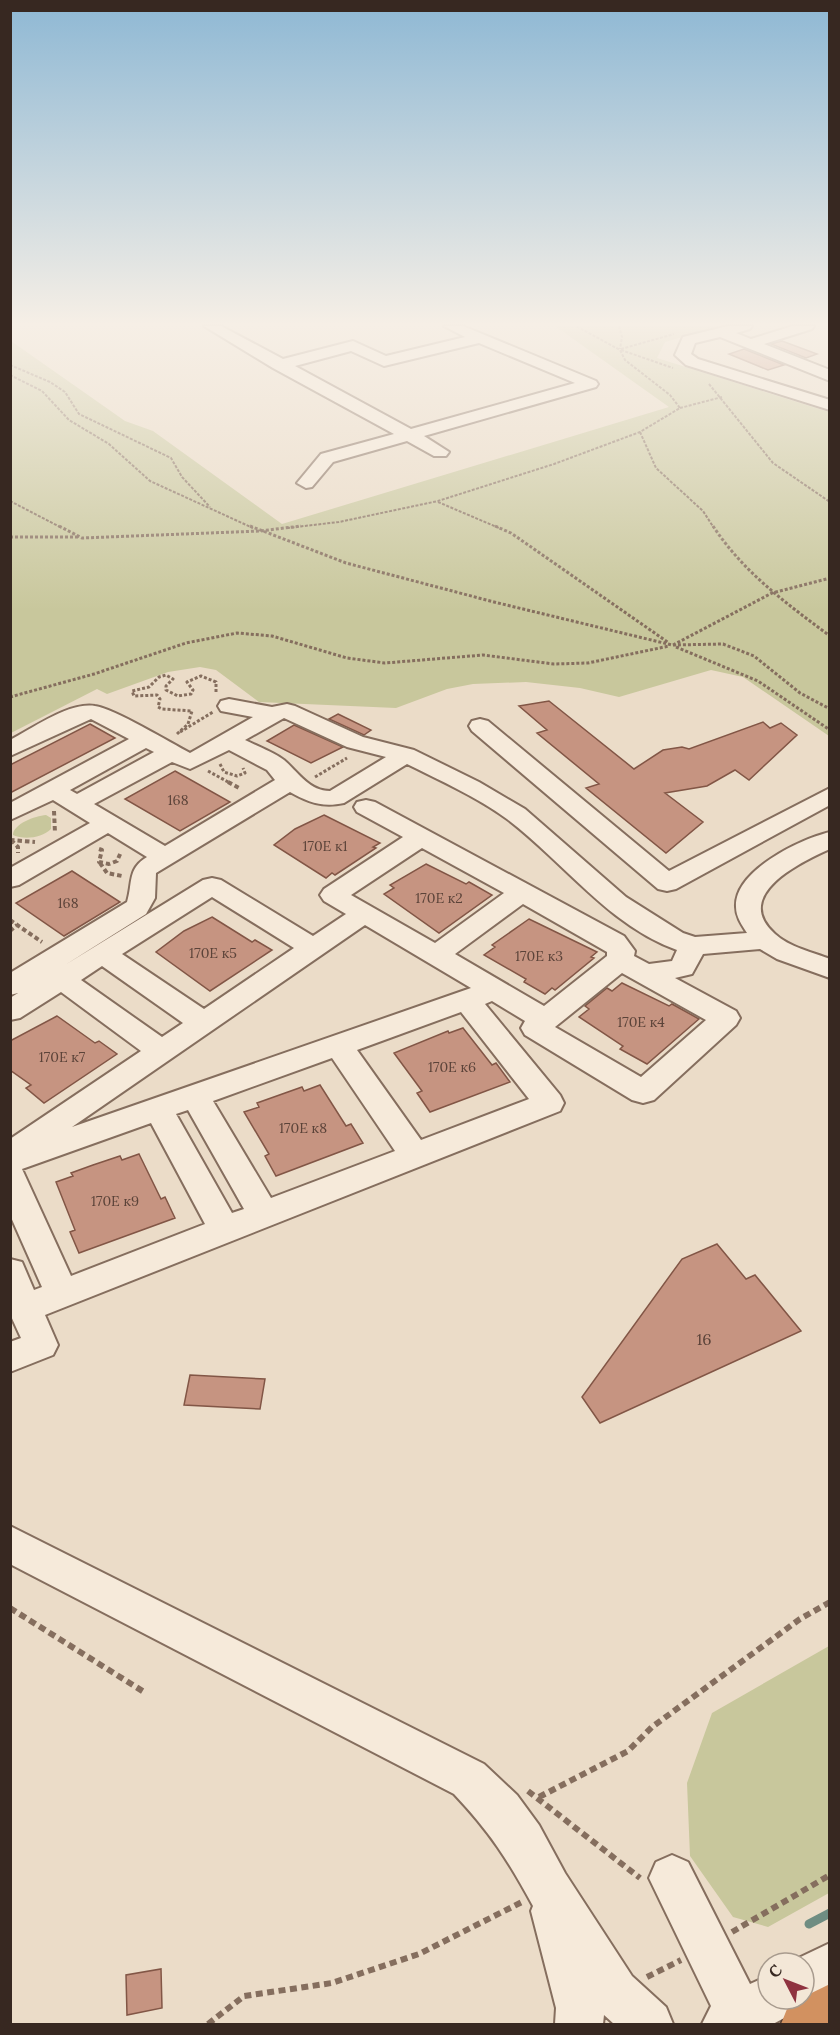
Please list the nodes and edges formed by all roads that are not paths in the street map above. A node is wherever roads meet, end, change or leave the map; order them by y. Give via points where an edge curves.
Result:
1 (383, 421) edge
2 (455, 421) edge
3 (407, 434) junction
4 (440, 452) dead end
5 (306, 483) dead end
6 (229, 706) road end
7 (274, 714) junction
8 (480, 726) dead end
9 (228, 740) junction
10 (170, 746) junction
11 (10, 749) edge
12 (406, 755) junction
13 (294, 784) junction
14 (53, 790) junction
15 (830, 795) edge
16 (77, 804) junction
17 (366, 807) dead end
18 (10, 813) edge
19 (108, 823) junction
20 (768, 829) junction
21 (421, 837) junction
22 (830, 839) edge
23 (803, 851) junction
24 (165, 857) junction
25 (12, 868) edge
26 (594, 882) junction
27 (522, 892) junction
28 (556, 910) junction
29 (365, 913) junction
30 (765, 940) junction
31 (693, 946) junction
32 (313, 948) junction
33 (103, 954) junction
34 (436, 955) junction
35 (620, 960) junction
36 (61, 967) junction
37 (830, 969) edge
38 (646, 974) junction
39 (10, 986) edge
40 (495, 990) junction
41 (465, 1000) junction
42 (10, 1011) edge
43 (545, 1020) junction
44 (204, 1023) junction
45 (338, 1045) junction
46 (162, 1051) junction
47 (195, 1096) junction
48 (158, 1109) junction
49 (14, 1147) edge
50 (415, 1155) junction
51 (10, 1177) edge
52 (264, 1215) junction
53 (225, 1230) junction
54 (10, 1272) edge
55 (62, 1294) junction
56 (25, 1308) junction
57 (10, 1357) edge
58 (10, 1544) edge
59 (672, 1878) dead end
60 (549, 1889) junction
61 (830, 1966) edge
62 (816, 1974) edge
63 (830, 2012) edge
64 (746, 2013) edge
65 (579, 2025) edge
66 (649, 2025) edge
67 (809, 2025) edge

1 - 3 street
2 - 3 street
3 - 4 street
3 - 5 street via 327,458
6 - 7 street
7 - 9 street
7 - 12 street via 292,711 367,745
8 - 20 street via 667,883
9 - 10 street
9 - 13 street via 275,765
10 - 11 street via 90,712
10 - 14 street
10 - 16 street
12 - 13 street via 335,798 319,798
12 - 26 street via 516,814
13 - 24 street
14 - 16 street
14 - 18 street
15 - 20 street
16 - 19 street
17 - 21 street
19 - 24 street
19 - 25 street
20 - 23 street
21 - 27 street
21 - 29 street via 333,895
22 - 23 street
23 - 30 street via 753,887 748,903 752,921
24 - 36 street via 141,876 144,894 137,908
26 - 28 street
26 - 31 street via 617,903 673,939
27 - 28 street
27 - 34 street
28 - 35 street via 614,942 621,951
29 - 32 street
29 - 34 street
30 - 31 street
30 - 37 street via 786,953
31 - 38 street via 682,968
32 - 33 street via 212,886
32 - 44 street
33 - 36 street
33 - 44 street
34 - 40 street
35 - 38 street
35 - 43 street
36 - 39 street
36 - 42 street
36 - 46 street
38 - 43 street via 726,1018 643,1092 535,1028
40 - 41 street
40 - 43 street
41 - 45 street
41 - 50 street via 549,1103
44 - 46 street
45 - 47 street
45 - 50 street
46 - 49 street
47 - 48 street
47 - 52 street
48 - 49 street
48 - 53 street
50 - 52 street
51 - 55 street
52 - 53 street
53 - 55 street
54 - 56 street
55 - 56 street
56 - 57 street via 41,1345
58 - 60 street via 469,1779 524,1841
59 - 64 street
60 - 65 street via 580,2008
60 - 66 street via 615,1994
61 - 62 street
63 - 67 highway

